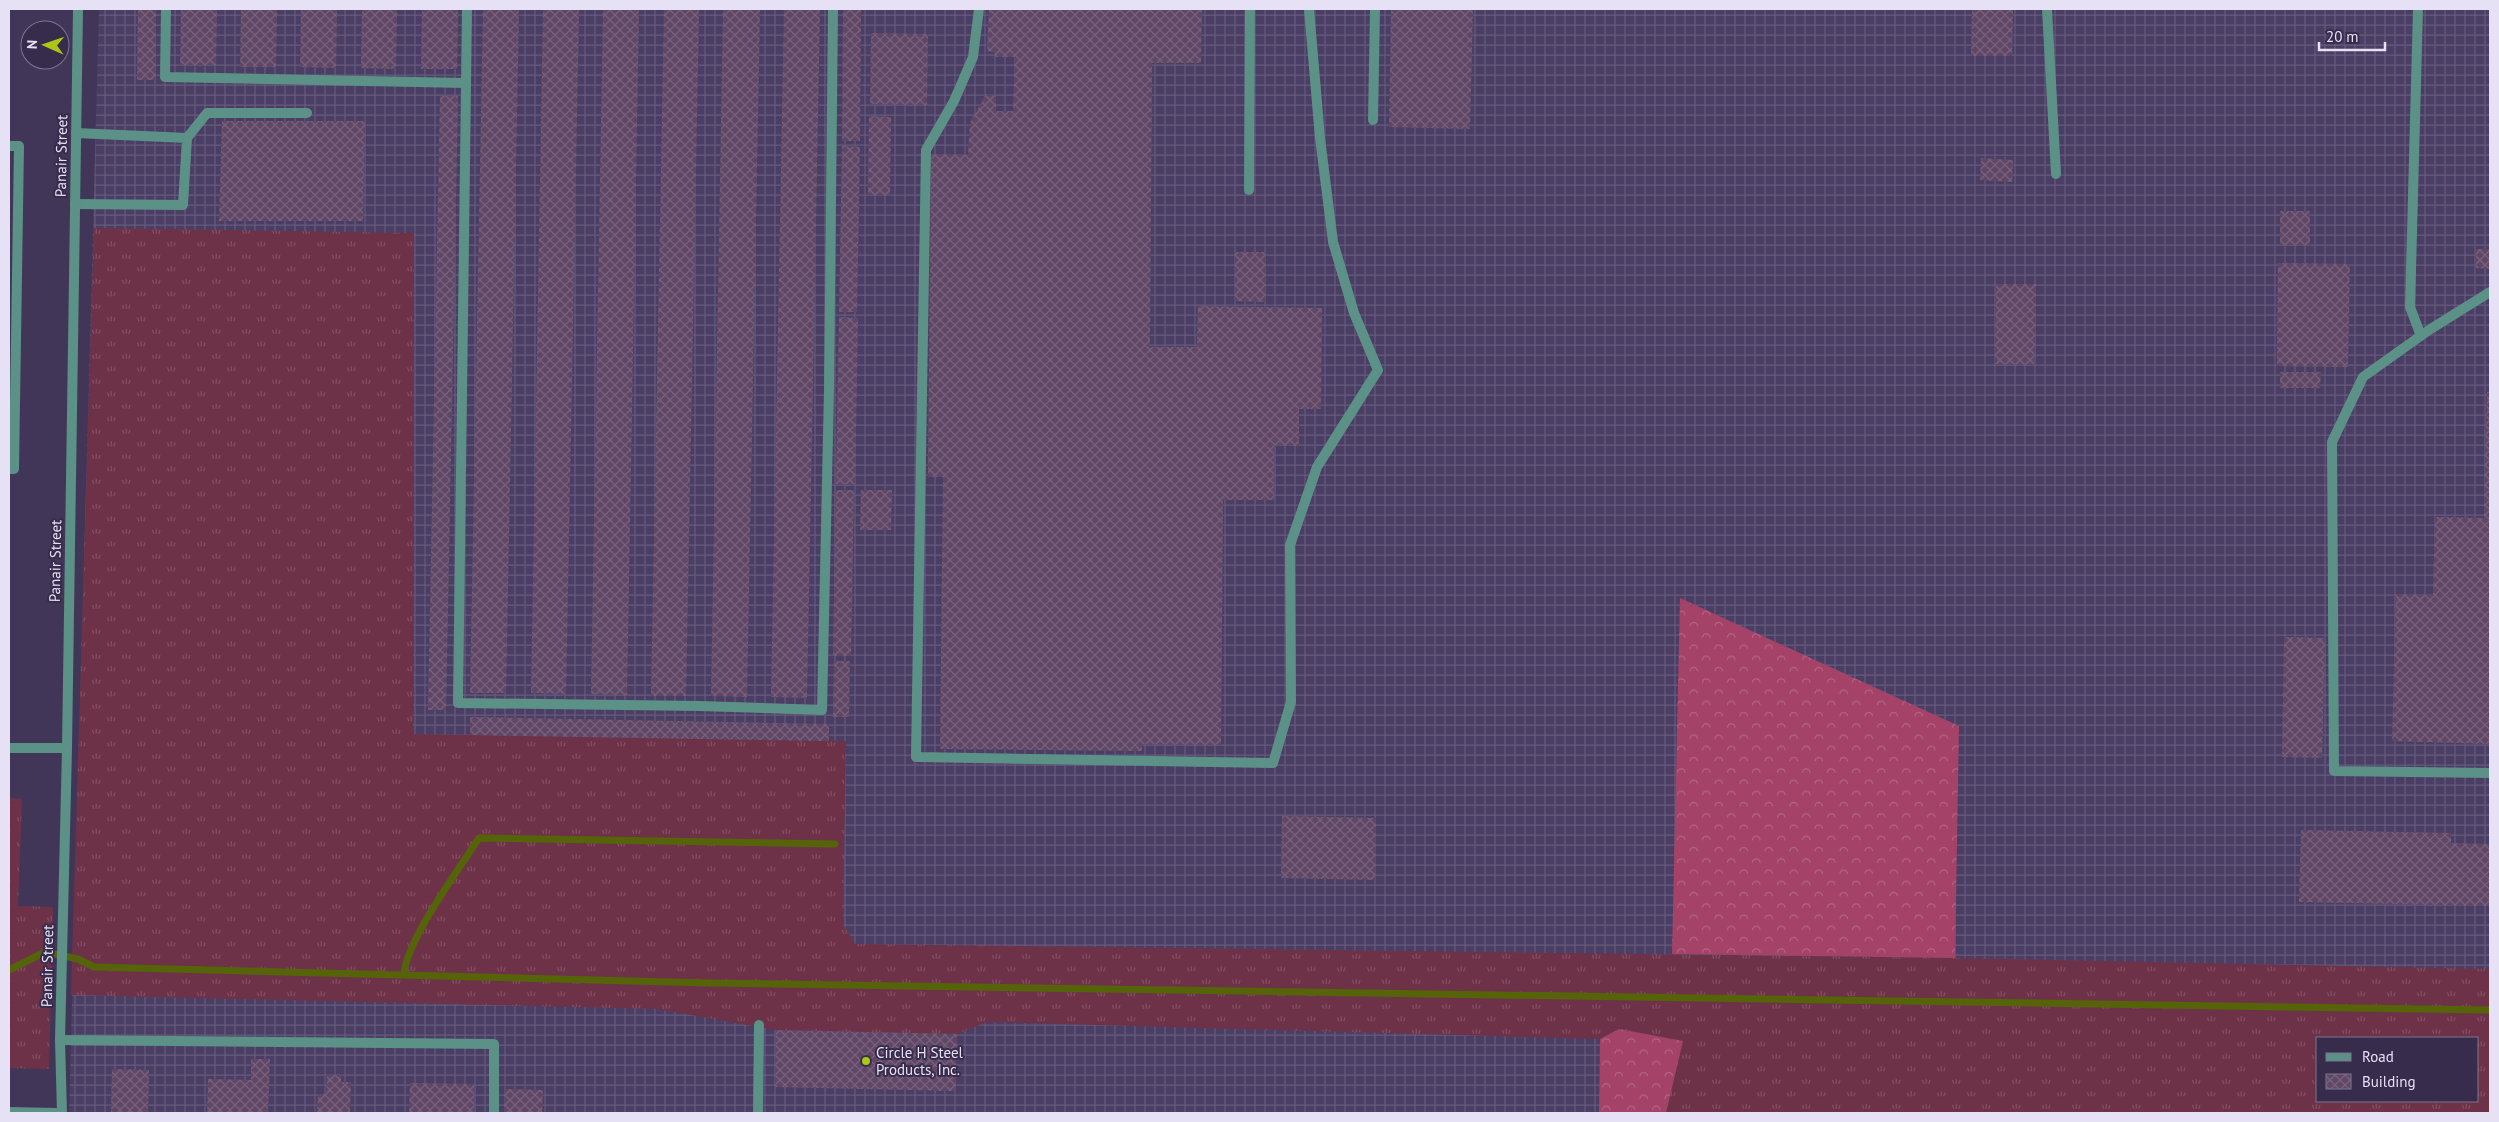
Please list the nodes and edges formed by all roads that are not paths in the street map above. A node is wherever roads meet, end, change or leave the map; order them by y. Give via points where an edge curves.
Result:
1 (78, 9) edge
2 (166, 9) edge
3 (468, 9) edge
4 (833, 9) edge
5 (979, 9) edge
6 (1250, 9) edge
7 (1309, 9) edge
8 (1375, 9) edge
9 (2047, 9) edge
10 (2418, 9) edge
11 (466, 83) junction
12 (307, 113) dead end
13 (1373, 120) dead end
14 (76, 134) junction
15 (187, 138) junction
16 (9, 146) edge
17 (2056, 174) dead end
18 (1249, 190) dead end
19 (75, 204) junction
20 (2490, 292) edge
21 (13, 334) edge
22 (2421, 336) junction
23 (9, 468) edge
24 (9, 748) edge
25 (67, 748) junction
26 (2490, 773) edge
27 (759, 1025) dead end
28 (60, 1040) junction
29 (9, 1112) edge
30 (56, 1113) edge
31 (62, 1113) edge
32 (494, 1113) edge
33 (758, 1113) edge

1 - 14 street, Panair Street
2 - 11 street via 165,77
3 - 11 street
4 - 11 street via 822,710 458,703
5 - 7 street via 973,58 954,101 926,150 916,758 1272,763 1291,702 1290,545 1317,467 1378,370 1354,313 1333,242
6 - 18 street
8 - 13 street
9 - 17 street
10 - 22 street via 2410,307
12 - 15 street via 207,113
14 - 15 street
14 - 19 street, Panair Street
15 - 19 street via 183,205
16 - 21 street via 19,146
19 - 25 street, Panair Street
20 - 22 street
21 - 23 street via 14,469
22 - 26 street via 2363,377 2332,442 2334,771
24 - 25 street
25 - 28 street, Panair Street
27 - 33 street
28 - 31 street, Panair Street
28 - 32 street via 494,1044
29 - 30 street

